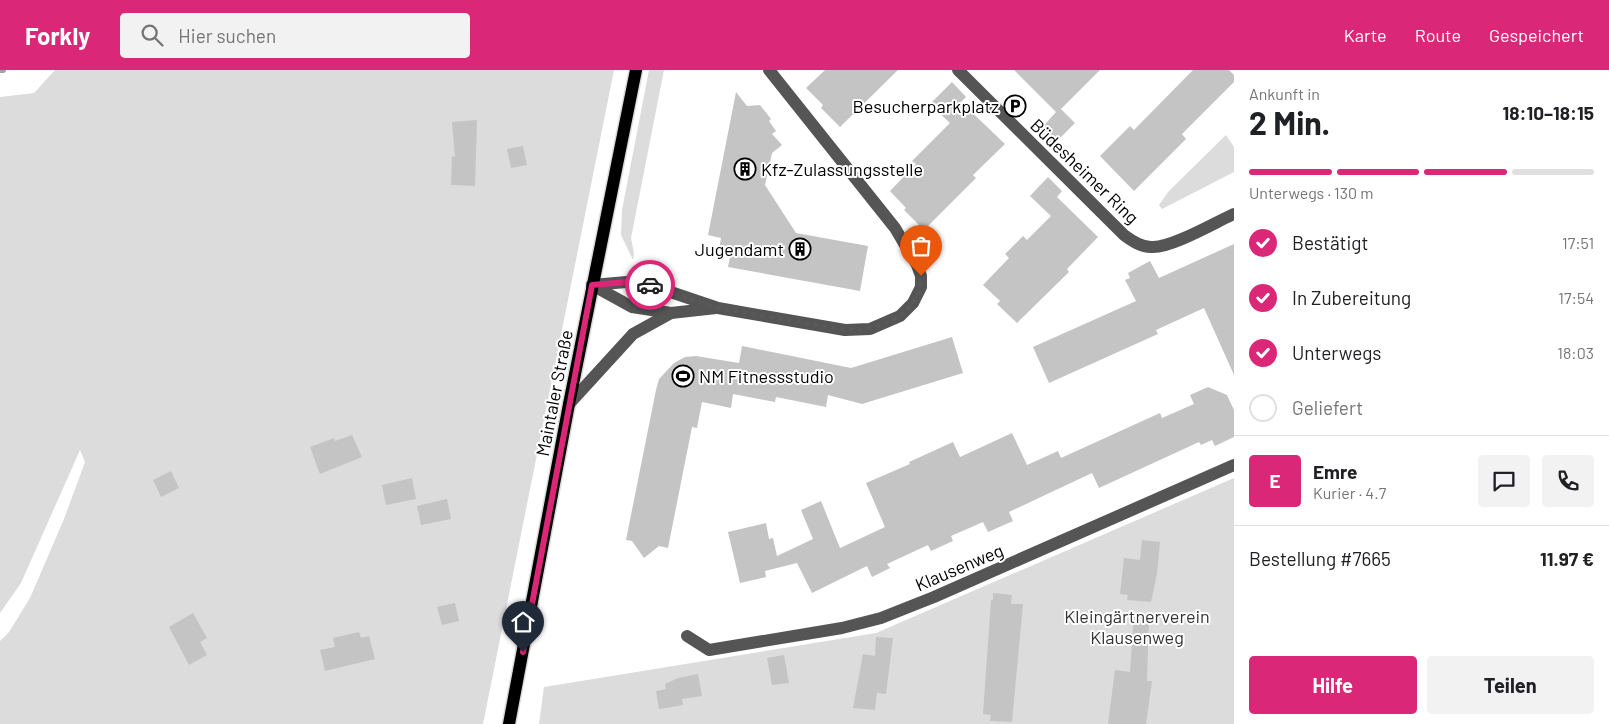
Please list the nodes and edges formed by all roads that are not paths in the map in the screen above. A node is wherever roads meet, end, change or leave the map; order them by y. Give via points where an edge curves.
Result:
1 (636, 70) edge
2 (769, 70) edge
3 (958, 70) edge
4 (1234, 214) edge
5 (592, 285) junction
6 (718, 308) junction
7 (671, 313) junction
8 (569, 404) junction
9 (1234, 465) edge
10 (687, 636) dead end
11 (509, 724) edge

1 - 5 main road, Maintaler Straße
2 - 6 street via 895,228 917,265 921,287 913,303 900,316 886,324 859,331
3 - 4 street, Büdesheimer Ring via 1134,242 1153,247 1166,244
5 - 6 street via 638,281
5 - 7 street via 632,308
5 - 8 main road, Maintaler Straße
6 - 7 street
7 - 8 street via 633,334
8 - 11 main road, Maintaler Straße
9 - 10 street, Klausenweg via 934,598 881,618 842,628 710,650

